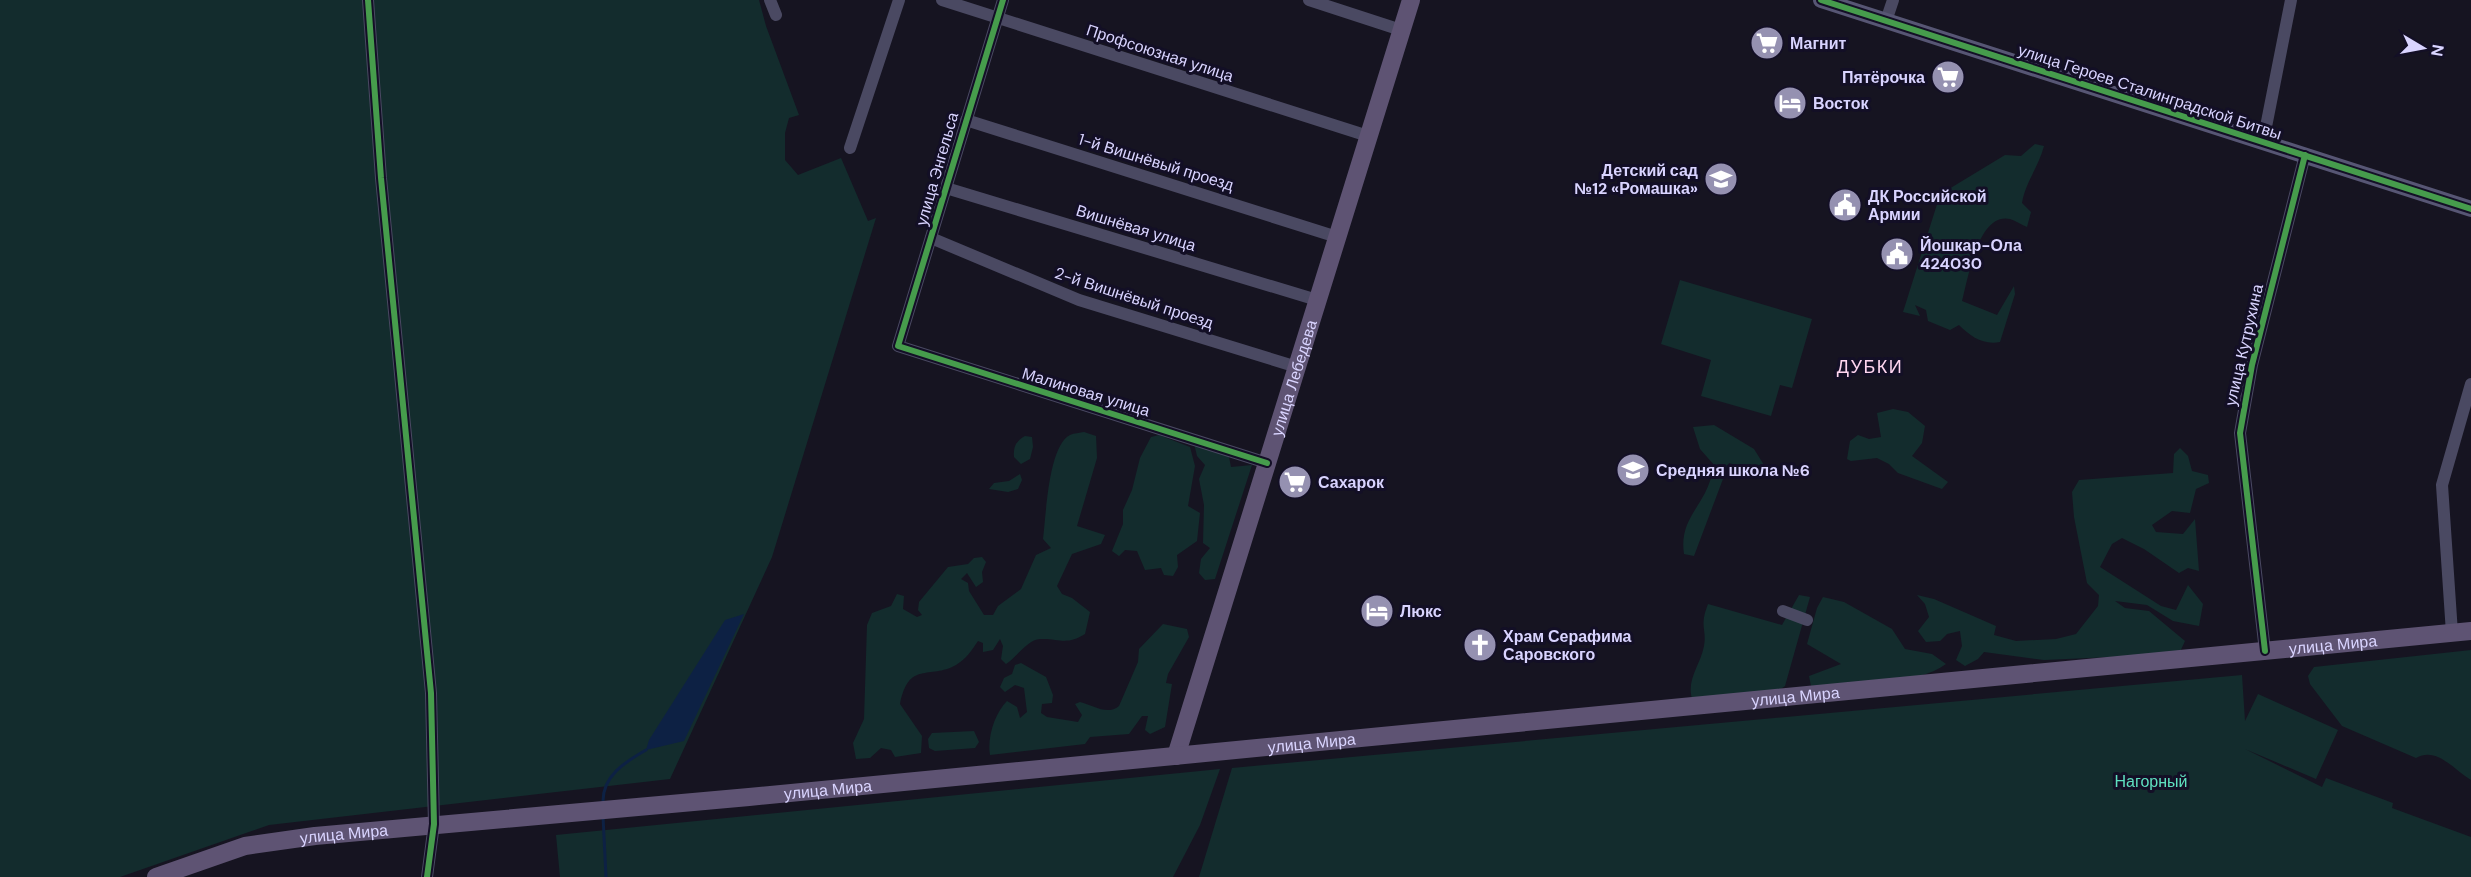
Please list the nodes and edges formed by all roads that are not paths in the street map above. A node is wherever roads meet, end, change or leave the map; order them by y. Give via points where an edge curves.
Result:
1 (369, 0) edge
2 (770, 0) edge
3 (899, 0) edge
4 (942, 0) edge
5 (1003, 0) edge
6 (1309, 0) edge
7 (1411, 0) edge
8 (1821, 0) edge
9 (1893, 0) edge
10 (2291, 0) edge
11 (776, 15) dead end
12 (997, 19) junction
13 (1886, 21) junction
14 (1401, 30) junction
15 (966, 120) junction
16 (1368, 136) junction
17 (2263, 142) junction
18 (850, 148) dead end
19 (2305, 155) junction
20 (946, 188) junction
21 (2471, 209) edge
22 (1337, 237) junction
23 (931, 238) junction
24 (1317, 300) junction
25 (898, 346) joint
26 (1297, 367) junction
27 (2471, 384) edge
28 (1267, 463) junction
29 (1783, 611) dead end
30 (1807, 620) dead end
31 (2471, 631) edge
32 (2452, 633) junction
33 (2265, 651) junction
34 (1176, 756) junction
35 (434, 824) junction
36 (156, 877) edge
37 (427, 877) edge

1 - 35 street via 381,178 431,693
2 - 11 street
3 - 18 street
4 - 12 street, Профсоюзная улица
5 - 12 street, улица Энгельса
6 - 14 street
7 - 14 main road, улица Лебедева
8 - 13 street, улица Героев Сталинградской Битвы
9 - 13 street
10 - 17 street
12 - 15 street, улица Энгельса
12 - 16 street, Профсоюзная улица
13 - 17 street, улица Героев Сталинградской Битвы
14 - 16 main road, улица Лебедева
15 - 20 street, улица Энгельса
15 - 22 street, 1-й Вишнёвый проезд
16 - 22 main road, улица Лебедева
17 - 19 street, улица Героев Сталинградской Битвы
19 - 21 street, улица Героев Сталинградской Битвы
19 - 33 street, улица Кутрухина via 2247,386 2240,433
20 - 23 street, улица Энгельса
20 - 24 street, Вишнёвая улица
22 - 24 main road, улица Лебедева
23 - 25 street, улица Энгельса
23 - 26 street, 2-й Вишнёвый проезд via 1079,300
24 - 26 main road, улица Лебедева
25 - 28 street, Малиновая улица
26 - 28 main road, улица Лебедева
27 - 32 street via 2442,485
28 - 34 main road, улица Лебедева
29 - 30 street
31 - 32 main road, улица Мира
32 - 33 main road, улица Мира
33 - 34 main road, улица Мира
34 - 35 main road, улица Мира
35 - 36 main road, улица Мира via 245,846
35 - 37 street

